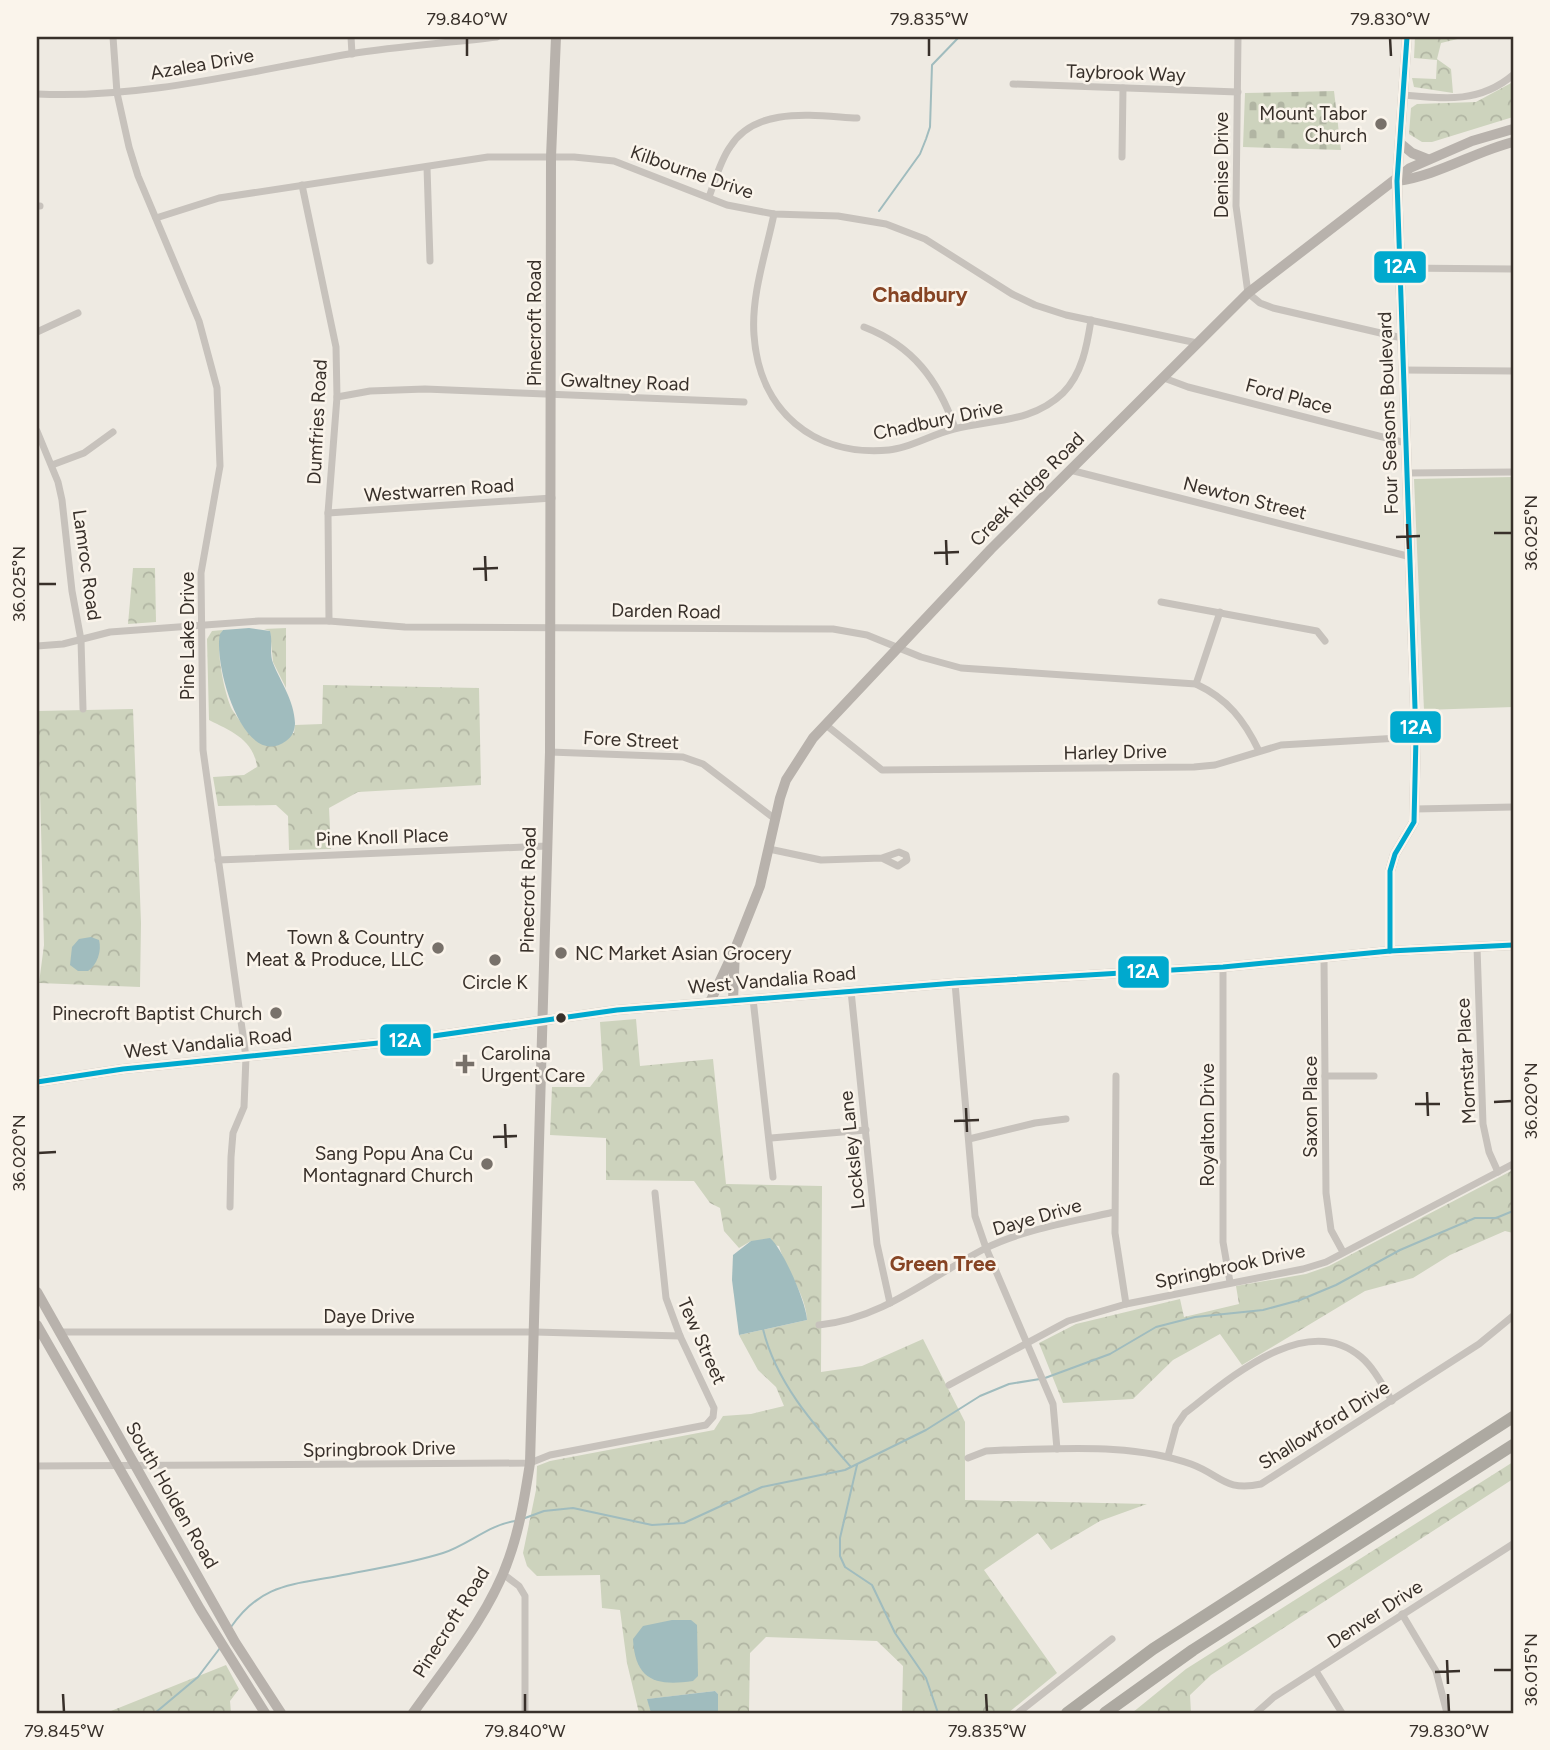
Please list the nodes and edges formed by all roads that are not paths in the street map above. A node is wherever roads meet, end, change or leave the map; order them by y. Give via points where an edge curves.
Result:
1 (113, 37) edge
2 (351, 37) edge
3 (497, 37) edge
4 (556, 37) edge
5 (1238, 37) edge
6 (1407, 37) edge
7 (352, 54) junction
8 (1513, 75) edge
9 (1013, 84) dead end
10 (1123, 88) junction
11 (1238, 92) junction
12 (117, 93) junction
13 (37, 94) edge
14 (1404, 95) junction
15 (857, 118) dead end
16 (1513, 129) edge
17 (1513, 142) edge
18 (1400, 143) junction
19 (551, 156) junction
20 (1122, 157) dead end
21 (1427, 159) junction
22 (427, 167) junction
23 (1397, 181) junction
24 (302, 185) junction
25 (709, 197) junction
26 (774, 215) junction
27 (156, 218) junction
28 (430, 261) dead end
29 (1399, 268) junction
30 (1513, 269) edge
31 (1248, 293) junction
32 (78, 313) dead end
33 (1091, 320) junction
34 (864, 327) dead end
35 (37, 332) edge
36 (1402, 338) junction
37 (1198, 344) junction
38 (1403, 370) junction
39 (1513, 371) edge
40 (1164, 378) junction
41 (551, 396) junction
42 (337, 397) junction
43 (744, 402) dead end
44 (954, 428) junction
45 (37, 430) edge
46 (113, 432) dead end
47 (1406, 443) junction
48 (52, 466) junction
49 (1070, 470) junction
50 (1513, 472) edge
51 (1408, 473) junction
52 (552, 498) junction
53 (328, 513) junction
54 (1410, 557) junction
55 (1161, 602) dead end
56 (1220, 612) junction
57 (329, 621) junction
58 (200, 625) junction
59 (552, 627) junction
60 (81, 640) junction
61 (1325, 641) dead end
62 (898, 645) junction
63 (37, 646) edge
64 (1196, 684) junction
65 (83, 709) dead end
66 (826, 724) junction
67 (1416, 737) junction
68 (1259, 751) junction
69 (550, 752) junction
70 (1513, 807) edge
71 (1416, 809) junction
72 (775, 819) junction
73 (547, 846) junction
74 (769, 849) junction
75 (882, 858) dead end
76 (218, 860) junction
77 (1513, 944) edge
78 (1477, 947) junction
79 (735, 949) junction
80 (1390, 951) junction
81 (1324, 958) junction
82 (1223, 968) junction
83 (955, 983) junction
84 (851, 991) junction
85 (753, 999) junction
86 (733, 1000) junction
87 (710, 1002) junction
88 (543, 1019) junction
89 (246, 1057) junction
90 (1116, 1076) dead end
91 (1325, 1076) junction
92 (1374, 1076) dead end
93 (37, 1082) edge
94 (1066, 1119) dead end
95 (866, 1130) junction
96 (771, 1138) junction
97 (969, 1139) junction
98 (1513, 1164) edge
99 (1498, 1172) junction
100 (773, 1177) dead end
101 (655, 1193) dead end
102 (230, 1207) dead end
103 (1114, 1212) junction
104 (986, 1248) junction
105 (1343, 1252) junction
106 (1230, 1282) junction
107 (37, 1292) edge
108 (890, 1303) junction
109 (1126, 1304) junction
110 (1513, 1317) edge
111 (819, 1325) dead end
112 (38, 1330) edge
113 (59, 1332) junction
114 (535, 1332) junction
115 (680, 1336) junction
116 (1028, 1342) junction
117 (948, 1385) dead end
118 (1392, 1401) junction
119 (713, 1417) joint
120 (1513, 1417) edge
121 (1513, 1445) edge
122 (1057, 1449) junction
123 (1513, 1454) edge
124 (1168, 1456) junction
125 (968, 1458) dead end
126 (133, 1463) junction
127 (530, 1463) junction
128 (119, 1464) junction
129 (37, 1466) edge
130 (1444, 1489) junction
131 (1513, 1544) edge
132 (503, 1574) junction
133 (1402, 1614) junction
134 (1112, 1639) dead end
135 (1316, 1671) junction
136 (265, 1713) edge
137 (281, 1713) edge
138 (413, 1713) edge
139 (525, 1713) edge
140 (1018, 1713) edge
141 (1067, 1713) edge
142 (1105, 1713) edge
143 (1256, 1713) edge
144 (1342, 1713) edge
145 (1447, 1713) edge

1 - 12 street, Pine Lake Drive
2 - 7 street
3 - 7 street, Azalea Drive
4 - 19 main road, Pinecroft Road
5 - 11 street, Denise Drive
6 - 14 main road, Four Seasons Boulevard
7 - 12 street, Azalea Drive via 172,88
8 - 14 street via 1491,90 1465,98
9 - 10 street, Taybrook Way
10 - 11 street, Taybrook Way
10 - 20 street
11 - 31 street, Denise Drive via 1237,233
12 - 13 street, Azalea Drive
12 - 27 street, Pine Lake Drive via 138,176
14 - 18 main road, Four Seasons Boulevard
15 - 25 street via 796,115 769,118 746,130 730,146
16 - 21 main road, Creek Ridge Road
17 - 23 main road, Creek Ridge Road via 1416,179
18 - 21 main road
18 - 23 main road, Four Seasons Boulevard
19 - 22 street, Kilbourne Drive via 488,157
19 - 25 street, Kilbourne Drive via 614,161
19 - 41 main road, Pinecroft Road
21 - 23 main road, Creek Ridge Road
22 - 24 street, Kilbourne Drive
22 - 28 street
23 - 29 main road, Four Seasons Boulevard
23 - 31 main road, Creek Ridge Road via 1351,210
24 - 27 street, Kilbourne Drive via 204,201
24 - 42 street, Dumfries Road via 336,347
25 - 26 street, Kilbourne Drive
26 - 33 street, Kilbourne Drive via 838,216 906,230 1012,294
26 - 44 street, Chadbury Drive via 755,305 754,334 768,390 786,417 845,450 893,450
27 - 58 street, Pine Lake Drive via 199,321 217,388 220,466 201,573
29 - 30 street
29 - 36 main road, Four Seasons Boulevard
31 - 36 street via 1273,307
31 - 37 main road, Creek Ridge Road
32 - 35 street
33 - 37 street, Kilbourne Drive
33 - 44 street, Chadbury Drive via 1076,377 1056,399 1032,415
34 - 44 street via 901,346 920,363 936,382
36 - 38 main road, Four Seasons Boulevard
37 - 40 main road, Creek Ridge Road
38 - 39 street
38 - 47 main road, Four Seasons Boulevard
40 - 47 street, Ford Place
40 - 49 main road, Creek Ridge Road
41 - 42 street, Gwaltney Road via 425,389
41 - 43 street, Gwaltney Road
41 - 52 main road, Pinecroft Road
42 - 53 street, Dumfries Road
45 - 48 street, Lamroc Road
46 - 48 street via 84,453
47 - 51 main road, Four Seasons Boulevard
48 - 60 street, Lamroc Road via 62,500
49 - 54 street, Newton Street
49 - 62 main road, Creek Ridge Road
50 - 51 street
51 - 54 main road, Four Seasons Boulevard
52 - 53 street, Westwarren Road
52 - 59 main road, Pinecroft Road
53 - 57 street, Dumfries Road
54 - 67 main road, Four Seasons Boulevard
55 - 56 street
56 - 61 street via 1317,631
56 - 64 street
57 - 58 street, Darden Road
57 - 59 street, Darden Road via 405,627
58 - 60 street, Darden Road via 110,632
58 - 76 street, Pine Lake Drive via 203,750
59 - 62 street, Darden Road via 833,629
59 - 69 main road, Pinecroft Road
60 - 63 street, Darden Road
60 - 65 street, Lamroc Road
62 - 64 street, Darden Road via 961,668
62 - 66 main road, Creek Ridge Road
64 - 68 street, Darden Road via 1228,704 1246,724
66 - 68 street, Harley Drive via 882,770 1194,767
66 - 72 main road, Creek Ridge Road via 786,780
67 - 68 street, Harley Drive via 1301,742
67 - 71 main road, Four Seasons Boulevard
69 - 72 street, Fore Street via 683,757 703,764
69 - 73 main road, Pinecroft Road
70 - 71 street
71 - 80 main road, Four Seasons Boulevard via 1390,871
72 - 74 main road, Creek Ridge Road
73 - 76 street, Pine Knoll Place
73 - 88 main road, Pinecroft Road
74 - 75 street via 821,860
74 - 79 main road, Creek Ridge Road
76 - 89 street, Pine Lake Drive
77 - 78 main road, West Vandalia Road
78 - 80 main road, West Vandalia Road
78 - 99 street, Mornstar Place via 1483,1124
79 - 86 main road, Creek Ridge Road
79 - 87 main road
80 - 81 main road, West Vandalia Road
81 - 82 main road, West Vandalia Road
81 - 91 street, Saxon Place
82 - 83 main road, West Vandalia Road
82 - 106 street, Royalton Drive via 1223,1242
83 - 84 main road, West Vandalia Road
83 - 97 street
84 - 85 main road, West Vandalia Road
84 - 95 street, Locksley Lane
85 - 86 main road, West Vandalia Road
85 - 96 street
86 - 87 main road, West Vandalia Road
87 - 88 main road, West Vandalia Road
88 - 89 main road, West Vandalia Road
88 - 114 main road, Pinecroft Road
89 - 93 main road, West Vandalia Road
89 - 102 street, Pine Lake Drive via 244,1107 233,1133 230,1157
90 - 103 street
91 - 92 street
91 - 105 street, Saxon Place via 1327,1213
94 - 97 street
95 - 96 street
95 - 108 street, Locksley Lane via 880,1268
96 - 100 street
97 - 104 street via 975,1216
98 - 99 street, Springbrook Drive
99 - 105 street, Springbrook Drive
101 - 115 street, Tew Street via 666,1297
103 - 104 street, Daye Drive
103 - 109 street
104 - 108 street, Daye Drive
104 - 116 street
105 - 106 street, Springbrook Drive via 1303,1269
106 - 109 street, Springbrook Drive
107 - 113 main road, South Holden Road
108 - 111 street, Daye Drive via 854,1320
109 - 116 street, Springbrook Drive via 1068,1321
110 - 118 street, Shallowford Drive
112 - 128 main road, South Holden Road
113 - 114 street, Daye Drive
113 - 126 main road, South Holden Road
114 - 115 street, Daye Drive
114 - 127 main road, Pinecroft Road
115 - 119 street, Tew Street via 708,1392
116 - 117 street, Springbrook Drive
116 - 122 street via 1053,1404
118 - 124 street, Shallowford Drive via 1261,1484 1233,1486
118 - 124 street via 1362,1357 1347,1347 1330,1341 1292,1343 1185,1413 1176,1426
119 - 127 street, Springbrook Drive via 706,1425 550,1455
120 - 141 highway via 1153,1648
121 - 130 highway
122 - 124 street, Shallowford Drive
122 - 125 street, Shallowford Drive via 986,1451
123 - 130 highway via 1478,1476
126 - 127 street, Springbrook Drive
126 - 128 street, Springbrook Drive
126 - 137 main road, South Holden Road
127 - 132 main road, Pinecroft Road via 521,1518
128 - 129 street, Springbrook Drive
128 - 136 main road, South Holden Road
130 - 142 highway via 1193,1650
131 - 133 street, Denver Drive
132 - 138 main road, Pinecroft Road via 457,1652
132 - 139 street via 525,1596
133 - 135 street, Denver Drive
133 - 145 street via 1436,1671
134 - 140 street
135 - 143 street, Denver Drive
135 - 144 street

